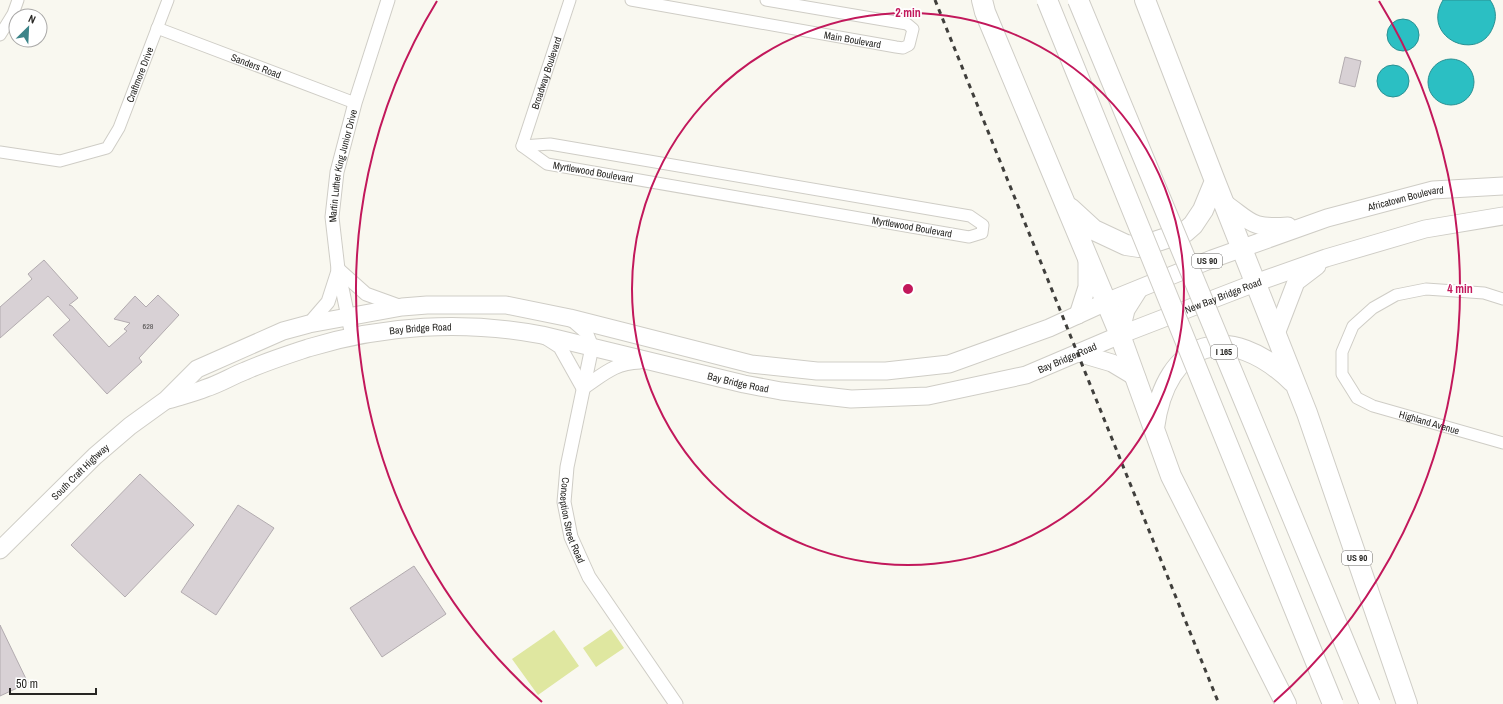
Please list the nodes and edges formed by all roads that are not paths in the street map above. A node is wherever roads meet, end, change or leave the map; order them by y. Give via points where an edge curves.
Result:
1 (18, 0) edge
2 (168, 0) edge
3 (388, 0) edge
4 (570, 0) edge
5 (631, 0) edge
6 (766, 0) edge
7 (982, 0) edge
8 (1047, 0) edge
9 (1078, 0) edge
10 (1146, 0) edge
11 (157, 28) junction
12 (0, 36) edge
13 (355, 103) junction
14 (522, 146) junction
15 (0, 152) edge
16 (1215, 181) junction
17 (1503, 186) edge
18 (1223, 202) junction
19 (1065, 204) junction
20 (1503, 216) edge
21 (1310, 224) junction
22 (1242, 249) junction
23 (1087, 255) junction
24 (1326, 258) junction
25 (338, 269) junction
26 (1255, 283) junction
27 (1138, 291) junction
28 (1503, 299) edge
29 (1106, 302) junction
30 (402, 307) junction
31 (348, 315) junction
32 (1078, 315) junction
33 (570, 318) junction
34 (309, 324) junction
35 (1276, 334) junction
36 (542, 335) junction
37 (1120, 335) junction
38 (352, 336) junction
39 (592, 346) junction
40 (1078, 353) junction
41 (722, 357) junction
42 (653, 362) junction
43 (1137, 378) junction
44 (1296, 384) junction
45 (583, 388) junction
46 (166, 400) junction
47 (1154, 430) junction
48 (1503, 443) edge
49 (0, 550) edge
50 (673, 703) edge
51 (1286, 704) edge
52 (1333, 704) edge
53 (1370, 704) edge
54 (1407, 704) edge

1 - 12 street
2 - 11 street, Craftmore Drive
3 - 13 street, Martin Luther King Junior Drive
4 - 14 street, Broadway Boulevard
5 - 6 street, Main Boulevard via 896,47 903,48 909,45 912,29 907,24
7 - 19 highway
8 - 52 highway, bridge
9 - 53 highway, I 165, bridge
10 - 16 highway
11 - 13 street, Sanders Road
11 - 15 street, Craftmore Drive via 119,128 107,148 60,161
13 - 25 street, Martin Luther King Junior Drive via 337,172 332,216
14 - 14 street, Myrtlewood Boulevard via 547,164 969,237 982,233 983,224 970,216 550,144
16 - 18 highway
16 - 19 highway via 1203,210 1186,232 1139,247 1094,230
17 - 21 main road, Africatown Boulevard / US 90 via 1433,190
18 - 21 main road via 1252,224 1259,226 1267,228
18 - 22 highway
19 - 23 highway
20 - 24 main road via 1425,229
21 - 22 main road, US 90
22 - 26 highway
22 - 27 main road, US 90
23 - 29 highway
23 - 32 main road via 1087,287
24 - 26 main road, New Bay Bridge Road
24 - 35 main road via 1296,282
25 - 30 street via 366,294
25 - 31 street, Martin Luther King Junior Drive
25 - 34 street via 328,302
26 - 35 highway
26 - 37 main road, New Bay Bridge Road
27 - 29 main road, US 90
27 - 37 main road via 1126,310
28 - 48 street, Highland Avenue via 1484,293 1426,289 1396,295 1373,308 1353,326 1342,352 1342,374 1356,398 1373,406
29 - 32 main road, Bay Bridge Road
29 - 37 highway
30 - 31 main road, Bay Bridge Road
30 - 33 main road, Bay Bridge Road via 506,305
31 - 34 main road, South Craft Highway
31 - 38 street, Martin Luther King Junior Drive
32 - 41 main road, Bay Bridge Road via 950,364 886,371 816,370 750,364
33 - 39 street via 586,332
33 - 41 main road, Bay Bridge Road
34 - 46 main road, South Craft Highway via 283,331 197,369
35 - 44 highway, US 90
36 - 38 main road, Bay Bridge Road via 517,330 456,326 397,329
36 - 39 main road, Bay Bridge Road
36 - 45 street via 560,347
37 - 40 main road, Bay Bridge Road
37 - 43 highway
38 - 46 main road, South Craft Highway via 308,348 246,370 207,388
39 - 41 main road via 606,339 695,360
39 - 42 main road, Bay Bridge Road
39 - 45 street, Conception Street Road
40 - 42 main road, Bay Bridge Road via 1026,375 928,396 851,400 744,384
40 - 43 main road via 1112,363
42 - 45 street via 625,363
43 - 47 highway
44 - 47 highway via 1269,361 1241,347 1228,344 1209,346 1192,354 1174,372 1164,388 1158,405
44 - 54 highway, US 90
45 - 50 street, Conception Street Road via 567,467 564,502 571,537 588,577
46 - 49 main road, South Craft Highway via 95,456
47 - 51 highway via 1171,476

